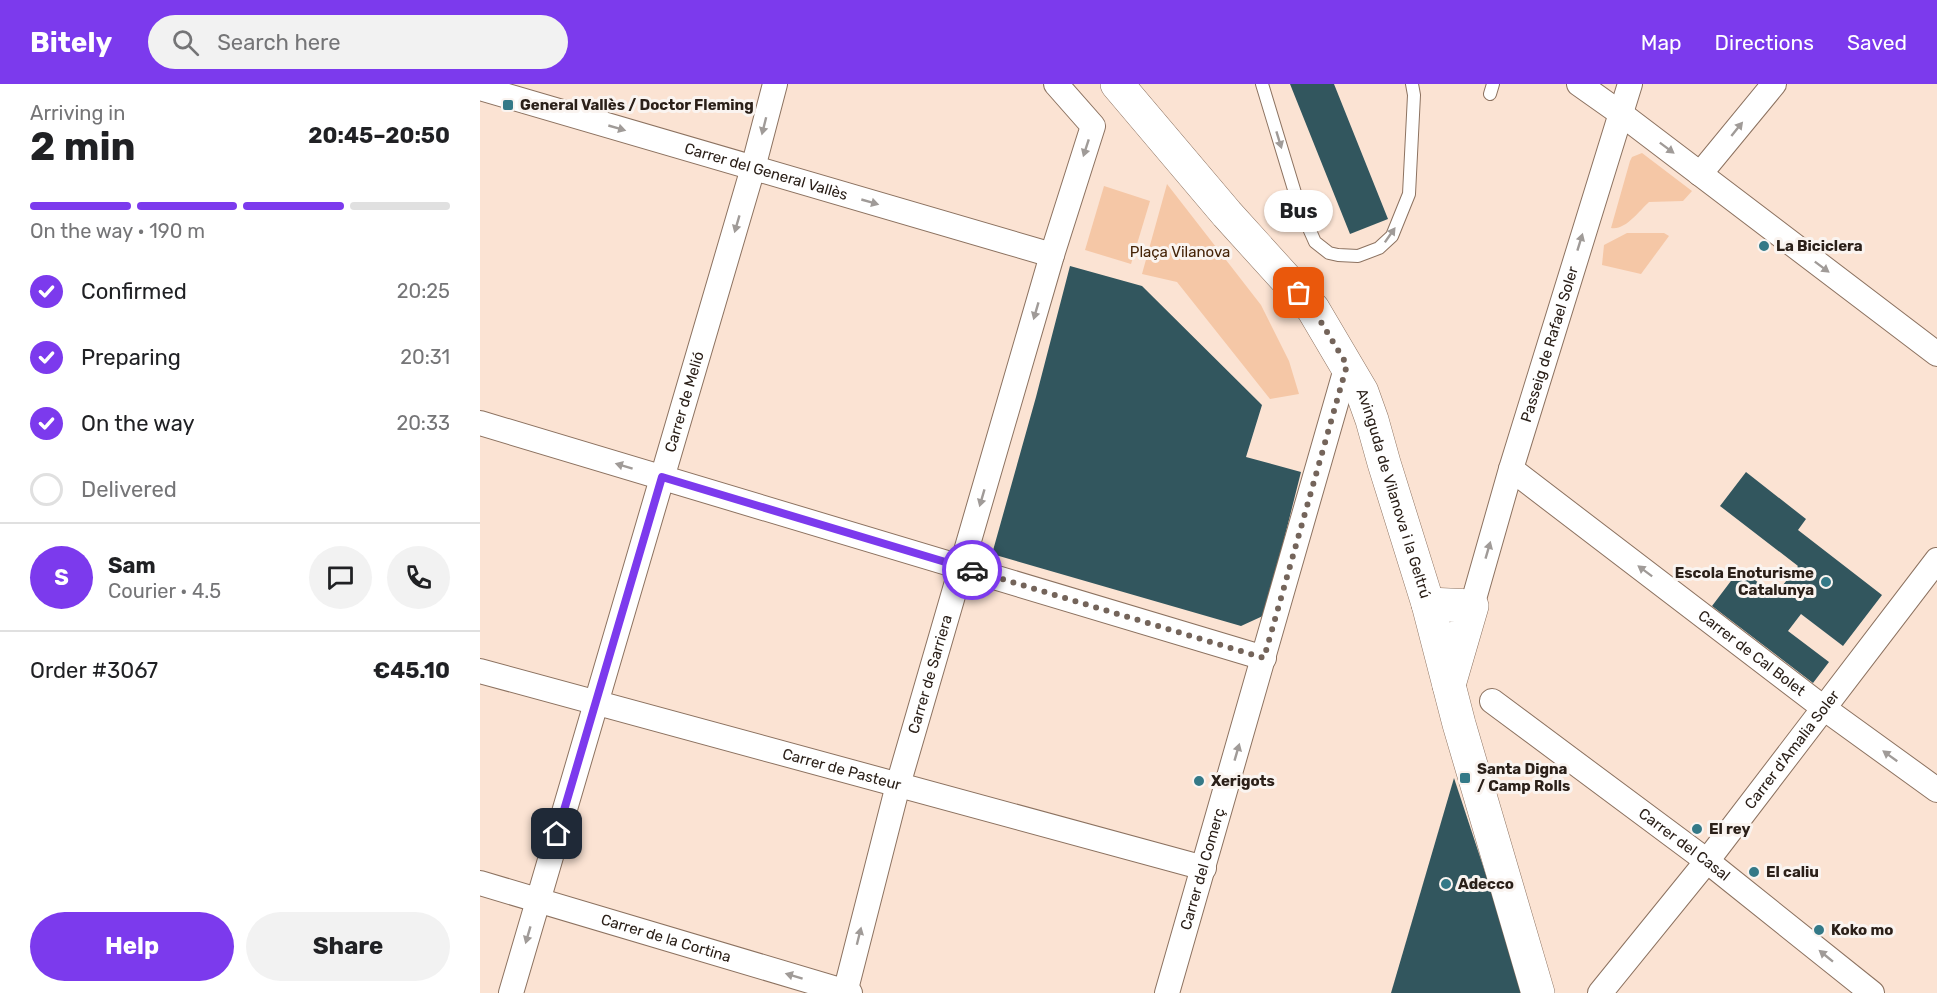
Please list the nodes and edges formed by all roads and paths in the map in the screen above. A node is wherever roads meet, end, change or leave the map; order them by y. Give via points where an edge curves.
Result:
1 (775, 84) edge
2 (1056, 84) edge
3 (1117, 84) edge
4 (1262, 84) edge
5 (1412, 84) edge
6 (1579, 84) edge
7 (1630, 84) edge
8 (1774, 84) edge
9 (480, 88) edge
10 (1620, 113) junction
11 (753, 168) junction
12 (1700, 174) junction
13 (1052, 255) junction
14 (1937, 354) edge
15 (1347, 365) junction
16 (480, 423) edge
17 (1511, 469) junction
18 (662, 477) junction
19 (1937, 560) edge
20 (962, 567) junction
21 (1428, 604) junction
22 (1472, 606) junction
23 (1264, 658) junction
24 (480, 671) edge
25 (1450, 691) junction
26 (1492, 701) dead end
27 (596, 703) junction
28 (1825, 709) junction
29 (898, 785) junction
30 (1937, 790) edge
31 (1707, 861) junction
32 (1204, 868) junction
33 (480, 883) edge
34 (538, 900) junction
35 (511, 993) edge
36 (847, 993) edge
37 (1167, 993) edge
38 (1538, 993) edge
39 (1600, 993) edge
40 (1872, 993) edge

1 -> 11 street, Carrer de Melió
2 -> 13 street, Carrer de Sarriera via 1093,126
3 - 15 street, Avinguda de Vilanova i la Geltrú via 1313,309
4 -> 5 lane via 1299,206 1315,242 1338,255 1358,256 1379,248 1392,236 1410,194
6 - 10 street
7 - 10 street, Passeig de Rafael Soler
12 -> 8 street
9 -> 11 street, Carrer del General Vallès
10 -> 12 street
17 -> 10 street, Passeig de Rafael Soler
11 -> 13 street, Carrer del General Vallès
11 -> 18 street, Carrer de Melió
12 -> 14 street
13 -> 20 street, Carrer de Sarriera
15 - 21 street, Avinguda de Vilanova i la Geltrú via 1372,420
15 - 23 street, Carrer del Comerç
18 -> 16 street
22 -> 17 street, Passeig de Rafael Soler
28 -> 17 street, Carrer de Cal Bolet
18 - 20 street
18 - 27 street, Carrer de Melió
19 - 28 street, Carrer d'Amalia Soler
20 - 23 street
20 - 29 street, Carrer de Sarriera
21 - 22 street
21 - 25 street, Avinguda de Vilanova i la Geltrú
22 - 25 street
32 -> 23 street, Carrer del Comerç
24 - 27 street, Carrer de Pasteur
25 - 38 street, Avinguda de Vilanova i la Geltrú
26 - 31 street, Carrer del Casal
27 - 29 street, Carrer de Pasteur
27 - 34 street, Carrer de Melió
30 -> 28 street, Carrer de Cal Bolet
28 - 31 street, Carrer d'Amalia Soler
29 - 32 street, Carrer de Pasteur
36 -> 29 street, Carrer de Sarriera
31 - 39 street, Carrer d'Amalia Soler
40 -> 31 street, Carrer del Casal
32 - 37 street, Carrer del Comerç
33 - 34 street, Carrer de la Cortina
34 -> 35 street, Carrer de Melió
36 -> 34 street, Carrer de la Cortina

